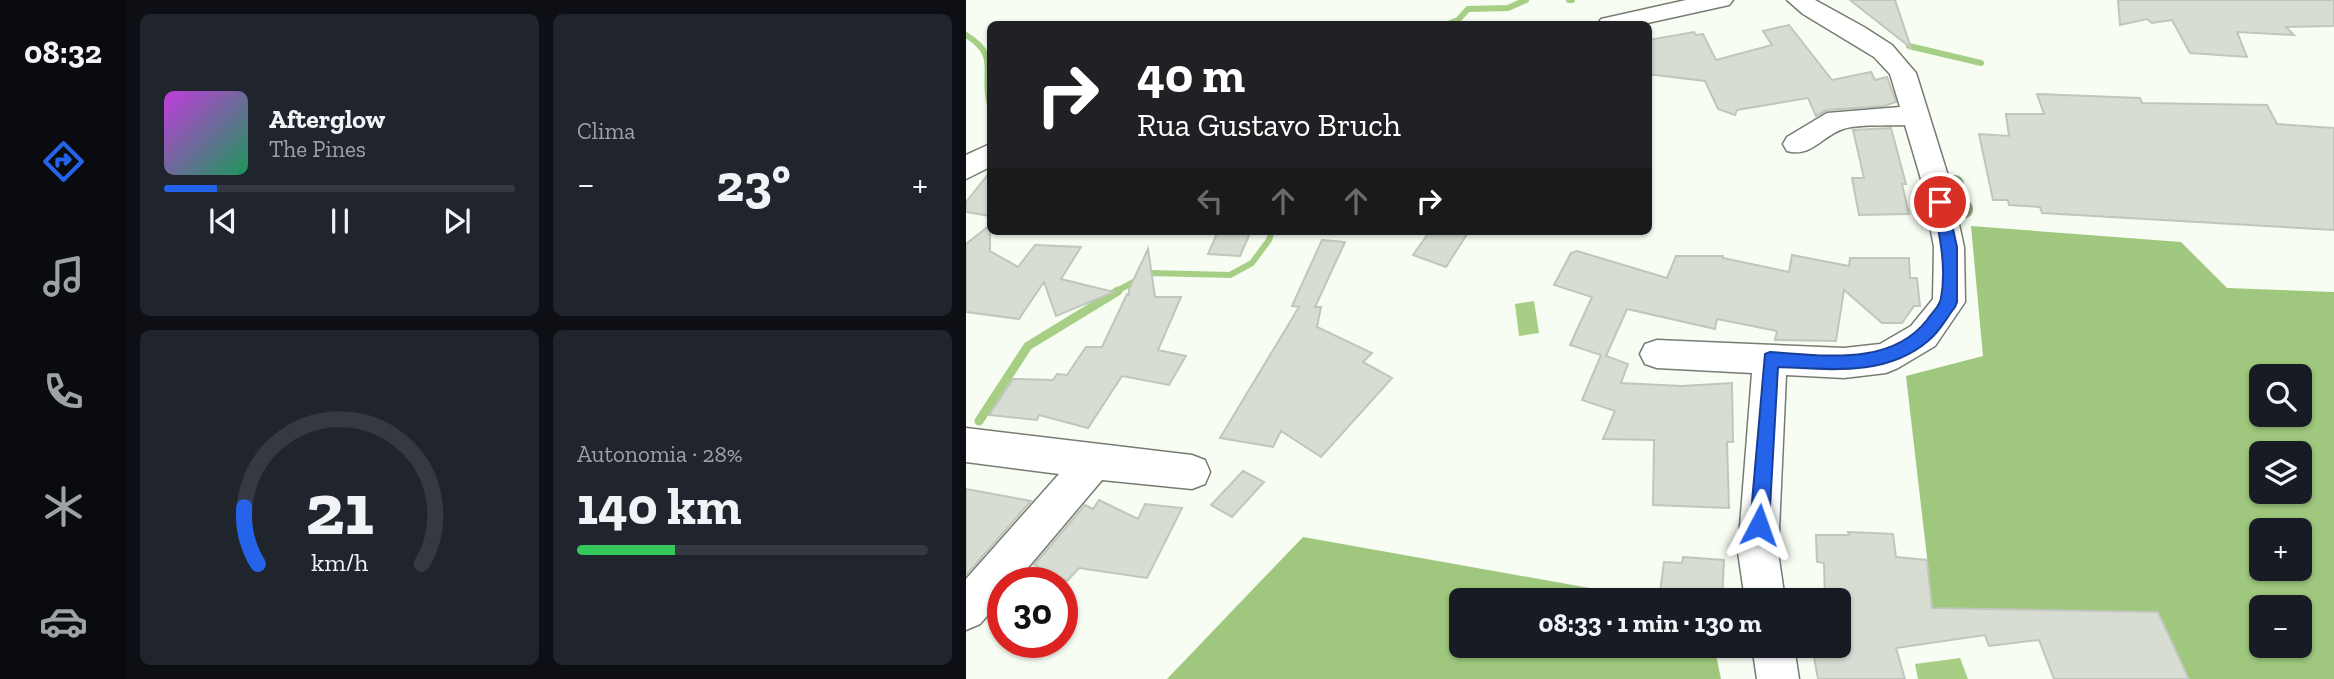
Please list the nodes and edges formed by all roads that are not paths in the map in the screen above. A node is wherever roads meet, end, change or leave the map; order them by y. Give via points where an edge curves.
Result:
1 (1721, 0) edge
2 (1800, 0) edge
3 (1685, 4) edge
4 (1621, 21) edge
5 (1917, 115) junction
6 (1797, 144) dead end
7 (1657, 354) dead end
8 (1770, 359) junction
9 (966, 445) edge
10 (1094, 462) junction
11 (1192, 472) dead end
12 (1763, 588) edge
13 (966, 610) edge
14 (1775, 658) edge
15 (1778, 679) edge

1 - 3 street
2 - 5 street via 1896,60
3 - 4 street
5 - 6 street via 1837,120
5 - 8 street via 1949,247 1949,302 1923,336 1886,358 1844,363
7 - 8 street
8 - 12 street via 1758,552
9 - 10 street
10 - 11 street
10 - 13 street
14 - 15 street

